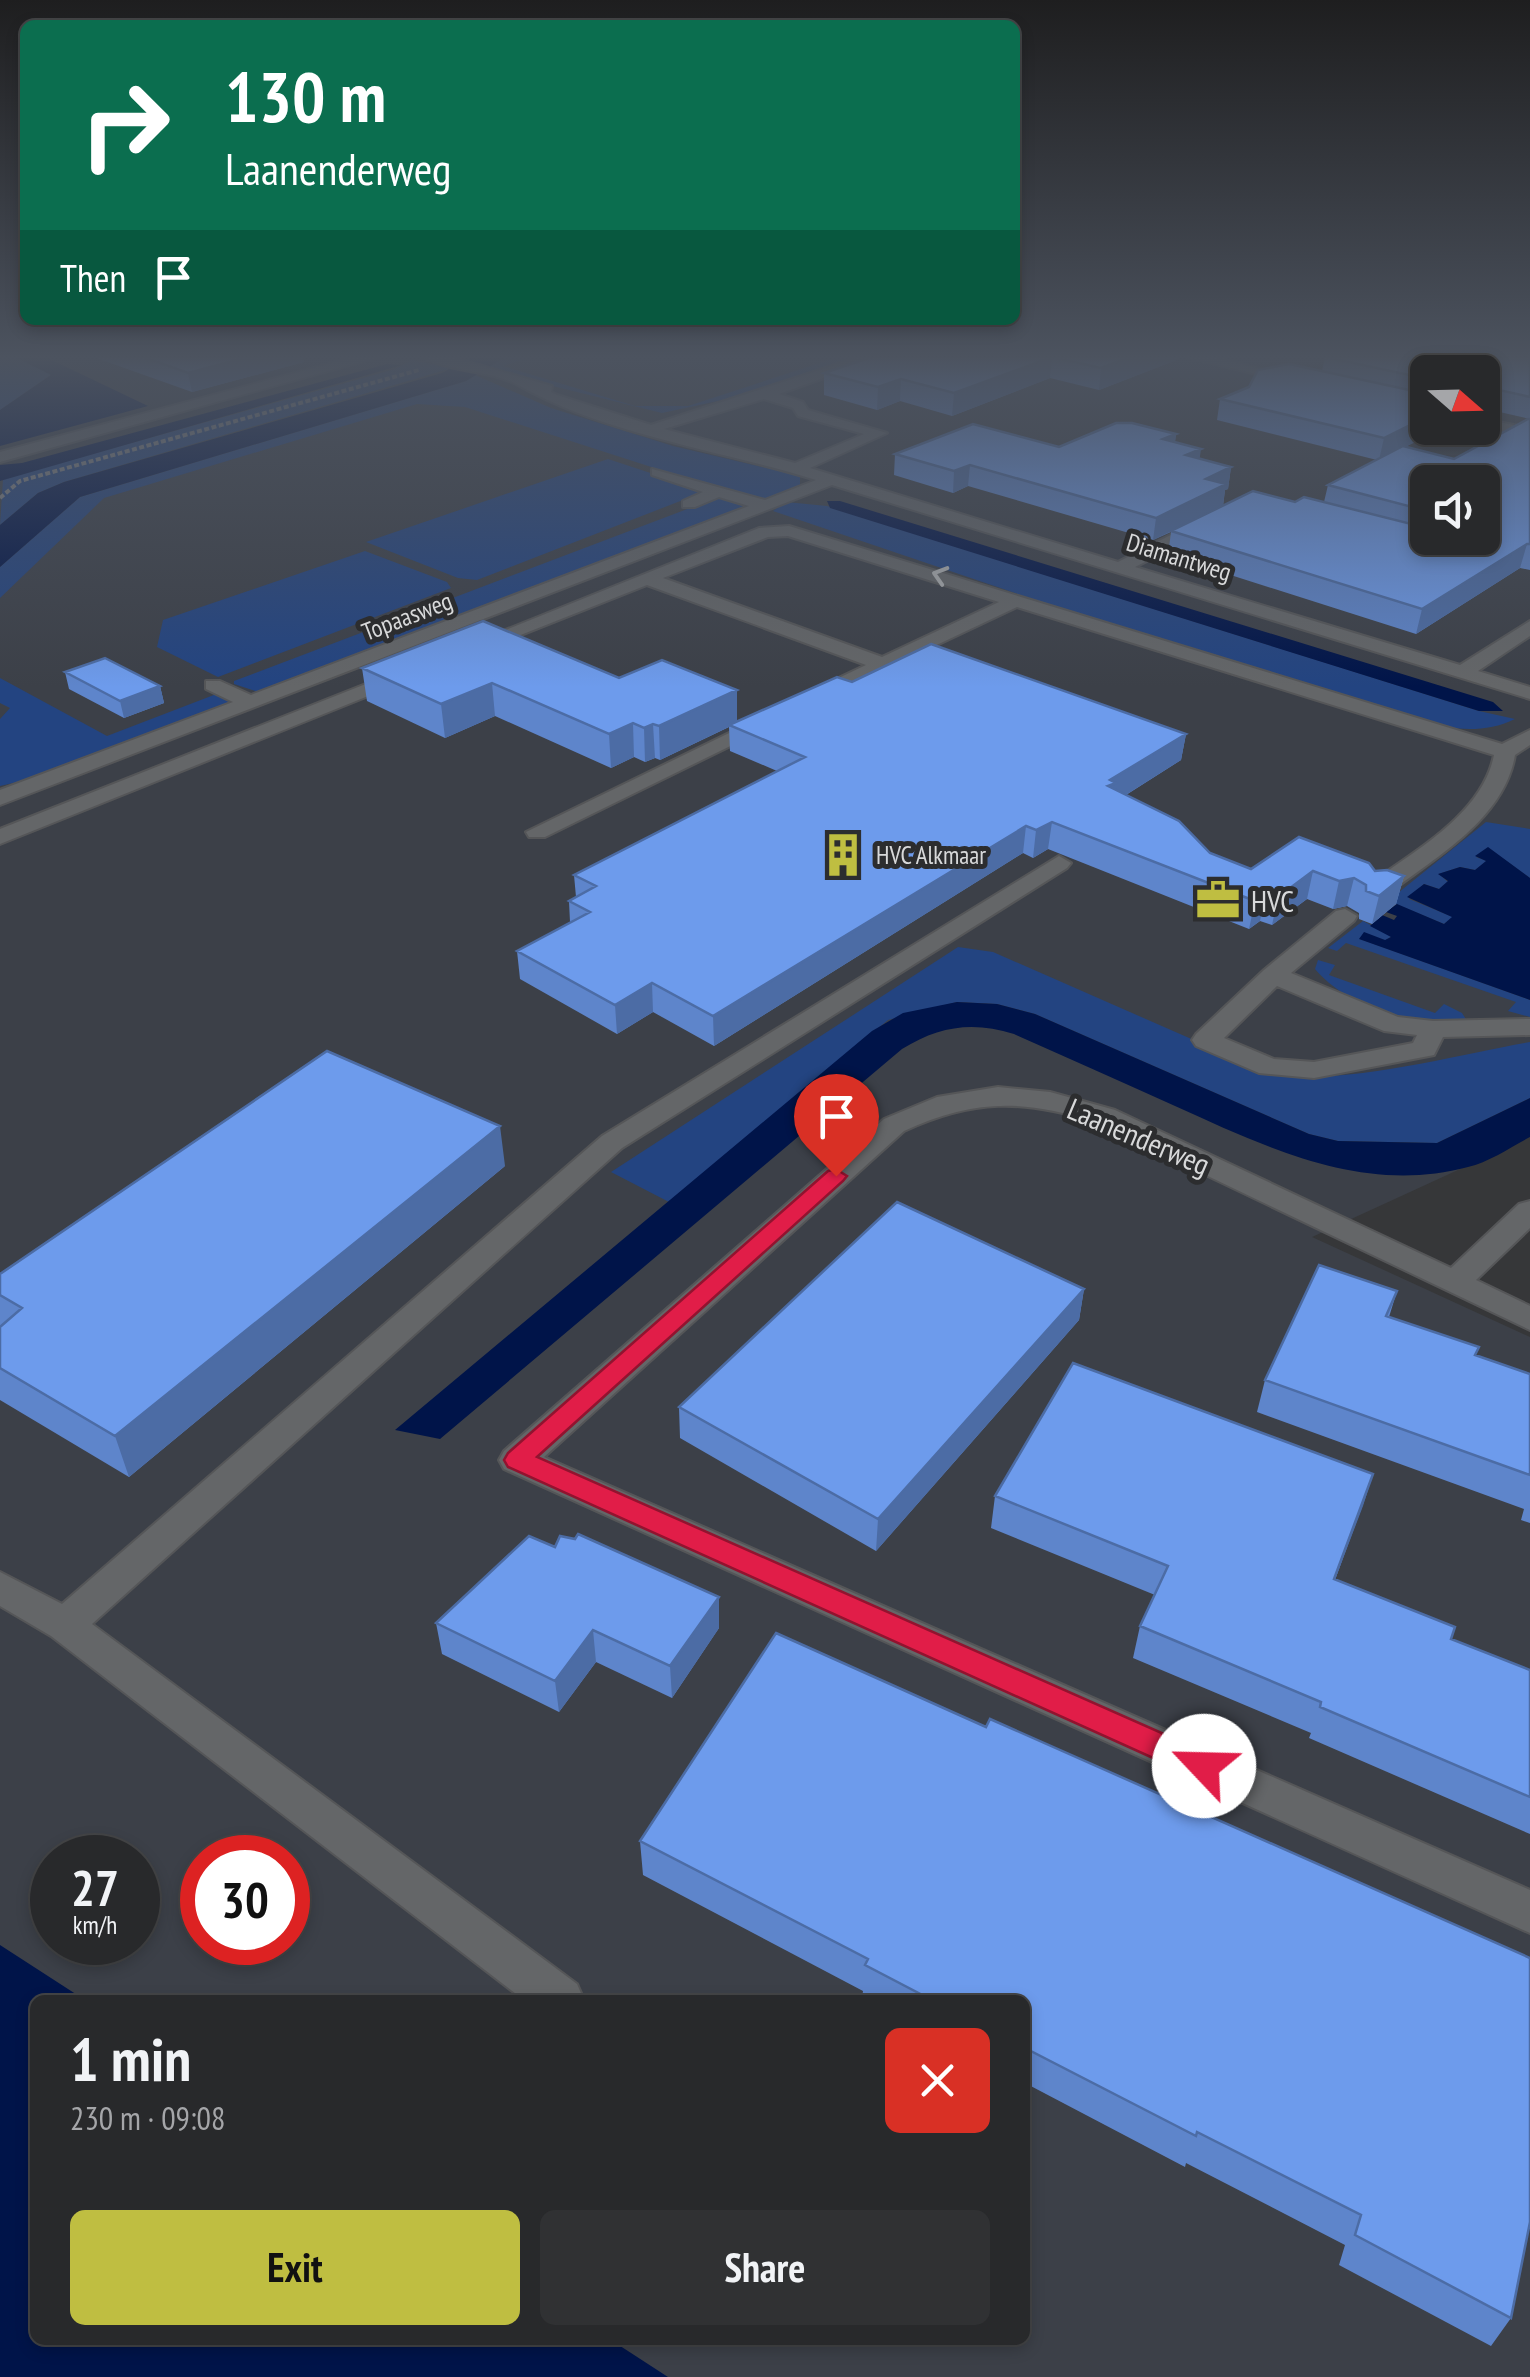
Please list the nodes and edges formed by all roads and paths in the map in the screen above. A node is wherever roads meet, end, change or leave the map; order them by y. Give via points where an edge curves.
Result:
1 (78, 465) edge
2 (784, 465) edge
3 (803, 465) edge
4 (795, 468) junction
5 (658, 472) dead end
6 (832, 480) junction
7 (718, 492) junction
8 (0, 498) edge
9 (689, 504) dead end
10 (766, 505) junction
11 (1222, 516) edge
12 (721, 522) junction
13 (808, 535) junction
14 (861, 551) junction
15 (1119, 568) junction
16 (645, 578) junction
17 (1018, 600) junction
18 (992, 612) junction
19 (1530, 627) edge
20 (882, 664) junction
21 (1462, 672) junction
22 (214, 685) dead end
23 (1530, 693) edge
24 (250, 702) junction
25 (1530, 737) edge
26 (1505, 752) junction
27 (0, 798) edge
28 (6, 828) edge
29 (537, 832) dead end
30 (1059, 863) dead end
31 (1377, 890) edge
32 (1345, 916) dead end
33 (1274, 975) junction
34 (1530, 1027) edge
35 (1433, 1029) junction
36 (1530, 1210) edge
37 (1454, 1283) junction
38 (1530, 1319) edge
39 (0, 1587) edge
40 (65, 1625) junction
41 (1530, 1912) edge
42 (554, 1995) edge

1 - 8 path via 20,481
2 - 4 street, Diamantweg
3 - 4 street
4 - 6 street, Diamantweg
5 - 7 street
6 - 10 street, Topaasweg
6 - 15 street, Diamantweg
7 - 9 street
7 - 10 street
10 - 12 street, Topaasweg
11 - 15 street
12 - 13 street via 758,518
12 - 24 street, Topaasweg
13 - 14 street
13 - 16 street via 765,532
17 -> 14 street
14 - 18 street via 843,558
15 - 21 street, Diamantweg
16 - 20 street
16 - 28 street
17 - 18 street
17 - 26 street
18 - 20 street
19 - 21 street
20 - 29 street
21 - 23 street, Diamantweg
22 - 24 street
24 - 27 street, Topaasweg
25 - 26 street
26 - 31 street via 1500,782 1484,803
30 - 40 street via 612,1142
32 - 33 street
33 - 35 street via 1393,1025
33 - 35 street via 1206,1040 1270,1067 1314,1070 1424,1049
34 - 35 street
36 - 37 street
37 - 38 street, Laanenderweg
37 - 41 street, Laanenderweg via 1105,1116 1038,1097 971,1096 894,1125 517,1460
39 - 40 street
40 - 42 street

